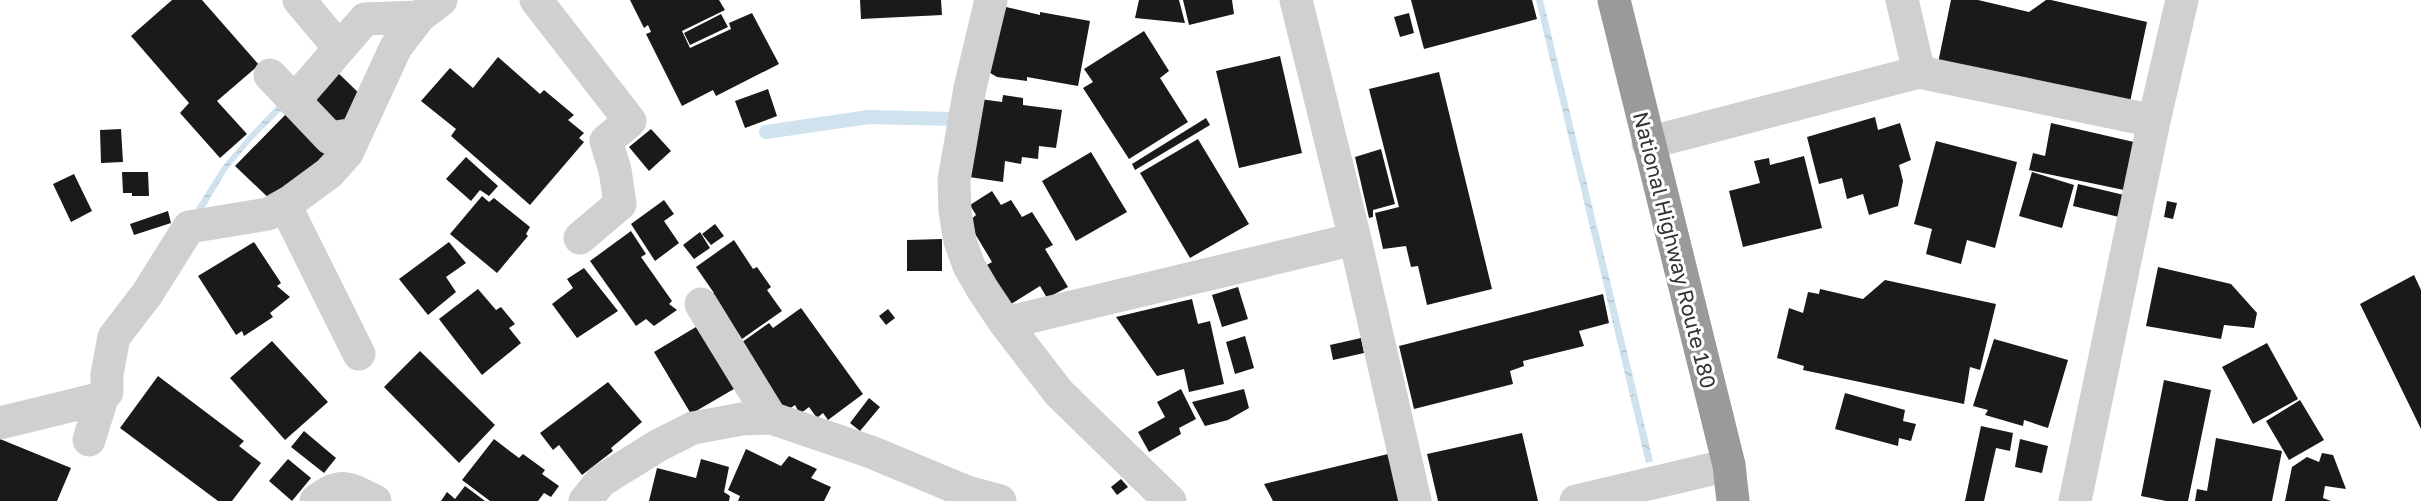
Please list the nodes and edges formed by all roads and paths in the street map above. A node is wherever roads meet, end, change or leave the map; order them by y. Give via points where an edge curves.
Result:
1 (299, 0) edge
2 (536, 0) edge
3 (991, 0) edge
4 (1296, 0) edge
5 (1614, 0) edge
6 (1902, 0) edge
7 (2182, 0) edge
8 (430, 8) edge
9 (344, 43) junction
10 (1919, 72) junction
11 (270, 75) dead end
12 (294, 101) junction
13 (2154, 121) junction
14 (355, 134) junction
15 (1648, 143) junction
16 (285, 205) junction
17 (580, 238) dead end
18 (1355, 239) junction
19 (701, 304) dead end
20 (1005, 323) junction
21 (359, 354) dead end
22 (102, 398) junction
23 (771, 418) junction
24 (0, 423) edge
25 (88, 440) dead end
26 (1728, 465) junction
27 (316, 501) edge
28 (375, 501) edge
29 (585, 501) edge
30 (1000, 501) edge
31 (1170, 501) edge
32 (1415, 501) edge
33 (1576, 501) edge
34 (1733, 501) edge
35 (2075, 501) edge

1 - 9 street via 330,37
2 - 17 street via 630,121 606,141 620,204
3 - 20 street via 954,180 955,212 969,266
4 - 18 street
5 - 15 highway, National Highway Route 180
6 - 10 street
7 - 13 street
8 - 9 street via 365,19
8 - 14 street via 396,47
9 - 12 street
10 - 13 street
10 - 15 street
11 - 12 street
12 - 14 street via 330,138
13 - 35 street
14 - 16 street via 346,153 329,173
15 - 26 highway, National Highway Route 180
16 - 21 street
16 - 22 street via 268,214 189,227 147,294 114,337 107,392
18 - 20 street
18 - 32 street
19 - 23 street
20 - 31 street via 1059,393
22 - 24 street
22 - 25 street
23 - 29 street via 693,428 602,481
23 - 30 street
26 - 33 street
26 - 34 highway, National Highway Route 180
27 - 28 street via 331,489 346,488

